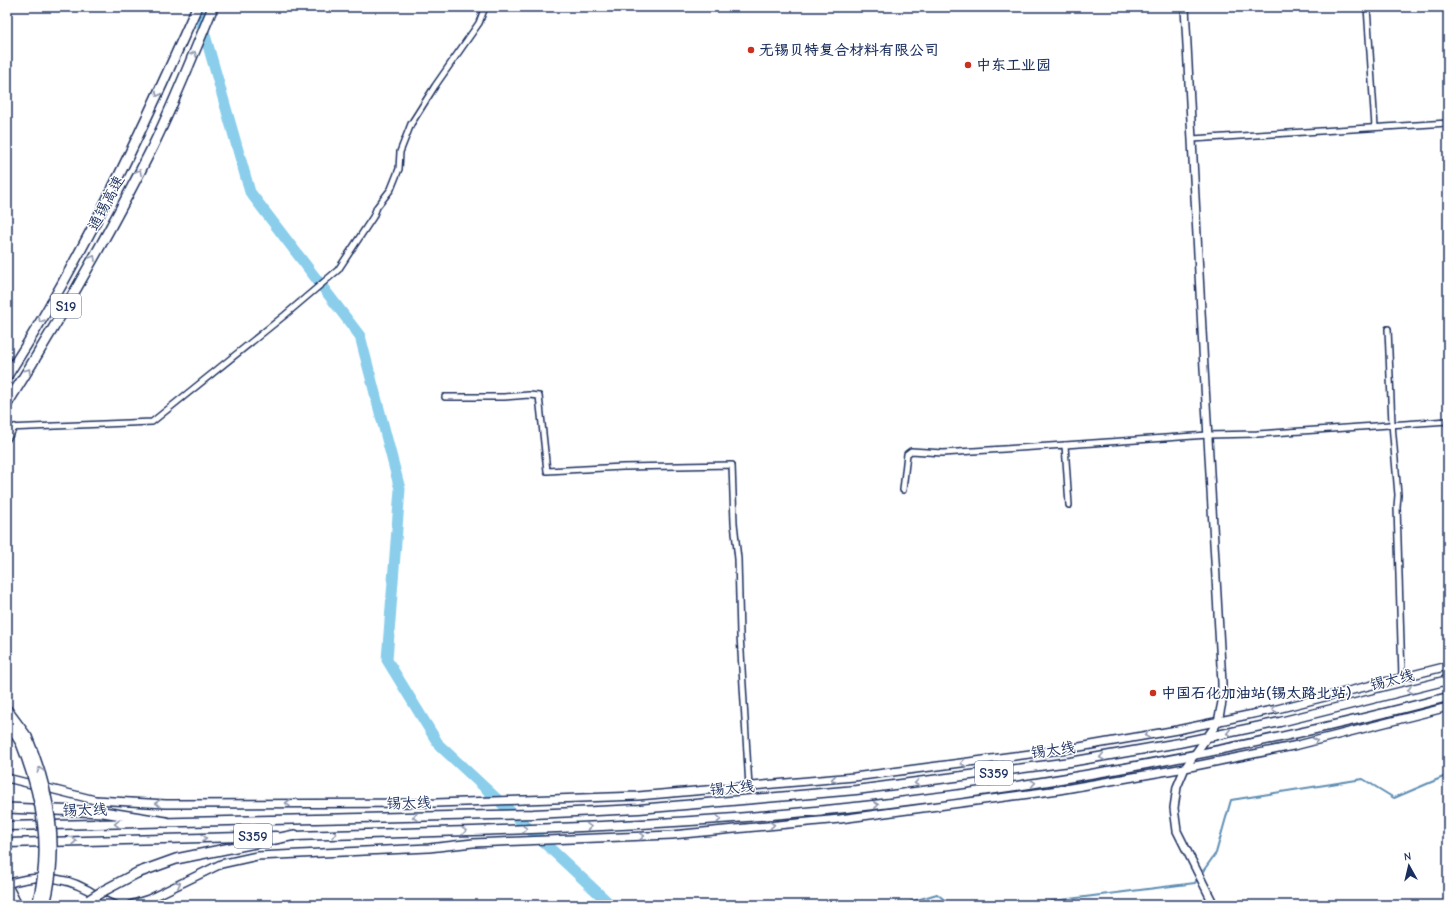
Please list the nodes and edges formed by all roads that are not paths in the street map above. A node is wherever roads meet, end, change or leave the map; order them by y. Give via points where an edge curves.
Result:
1 (197, 7) edge
2 (213, 7) edge
3 (485, 7) edge
4 (1185, 7) edge
5 (1367, 7) edge
6 (1448, 123) edge
7 (1375, 127) junction
8 (1192, 139) junction
9 (1388, 329) dead end
10 (7, 376) edge
11 (444, 397) dead end
12 (7, 404) edge
13 (1448, 421) edge
14 (1392, 424) junction
15 (15, 427) junction
16 (7, 428) edge
17 (1208, 435) junction
18 (7, 439) edge
19 (1065, 445) junction
20 (903, 490) dead end
21 (1069, 505) dead end
22 (1448, 666) edge
23 (1402, 678) junction
24 (1448, 680) edge
25 (1448, 697) edge
26 (1448, 707) edge
27 (7, 710) edge
28 (7, 721) edge
29 (1218, 722) junction
30 (1208, 737) junction
31 (24, 740) junction
32 (1197, 754) junction
33 (1185, 768) junction
34 (7, 778) edge
35 (750, 787) junction
36 (7, 808) edge
37 (166, 822) junction
38 (7, 826) edge
39 (295, 835) junction
40 (7, 843) edge
41 (7, 886) edge
42 (87, 902) edge
43 (17, 905) edge
44 (38, 905) edge
45 (45, 905) edge
46 (115, 905) edge
47 (130, 905) edge
48 (1214, 905) edge

1 -> 10 highway, 通锡高速 / S19 via 137,140 78,255
12 -> 2 highway, 通锡高速 / S19 via 38,355 153,146
3 - 15 street via 479,23 434,86 411,124 400,152 399,169 391,189 338,270 152,422
4 - 8 main road
5 - 7 street
6 - 7 street
7 - 8 street
8 - 17 main road
9 - 14 street
11 - 35 street via 539,396 547,471 732,465
13 - 14 street
14 - 17 street
14 - 23 street via 1398,496
15 - 16 street
15 - 18 street
17 - 19 street
17 - 29 main road via 1222,683
19 - 20 street via 943,453 911,451 907,454
19 - 21 street
22 - 23 main road
23 -> 29 main road
24 -> 30 main road, 锡太线 / S359 via 1280,722
25 - 32 main road, 锡太线 / S359 via 1301,733
33 -> 26 main road via 1298,745
27 - 31 highway
28 - 31 highway
29 - 30 main road
29 -> 35 main road via 1068,749 854,777
30 - 32 main road
30 -> 37 main road, 锡太线 / S359 via 1070,762 856,790 646,808 533,814
31 - 44 highway, bridge via 39,797 44,831 44,864
45 -> 31 highway, bridge via 52,863 48,800 40,769
32 - 33 main road
39 -> 32 main road, 锡太线 / S359 via 657,824 882,804 1075,777
47 -> 33 main road via 149,899 221,864 257,856 429,848 473,843 672,835 840,819 1059,790
33 - 48 main road via 1177,787 1174,808 1177,831
35 -> 34 main road via 638,796 481,802 166,804 95,800
36 - 37 highway via 103,812
37 -> 38 main road, 锡太线 / S359
40 -> 39 main road, 锡太线 / S359
39 - 42 highway, bridge via 176,859 137,873
41 - 43 highway
41 - 46 main road via 35,877 56,878 89,890

